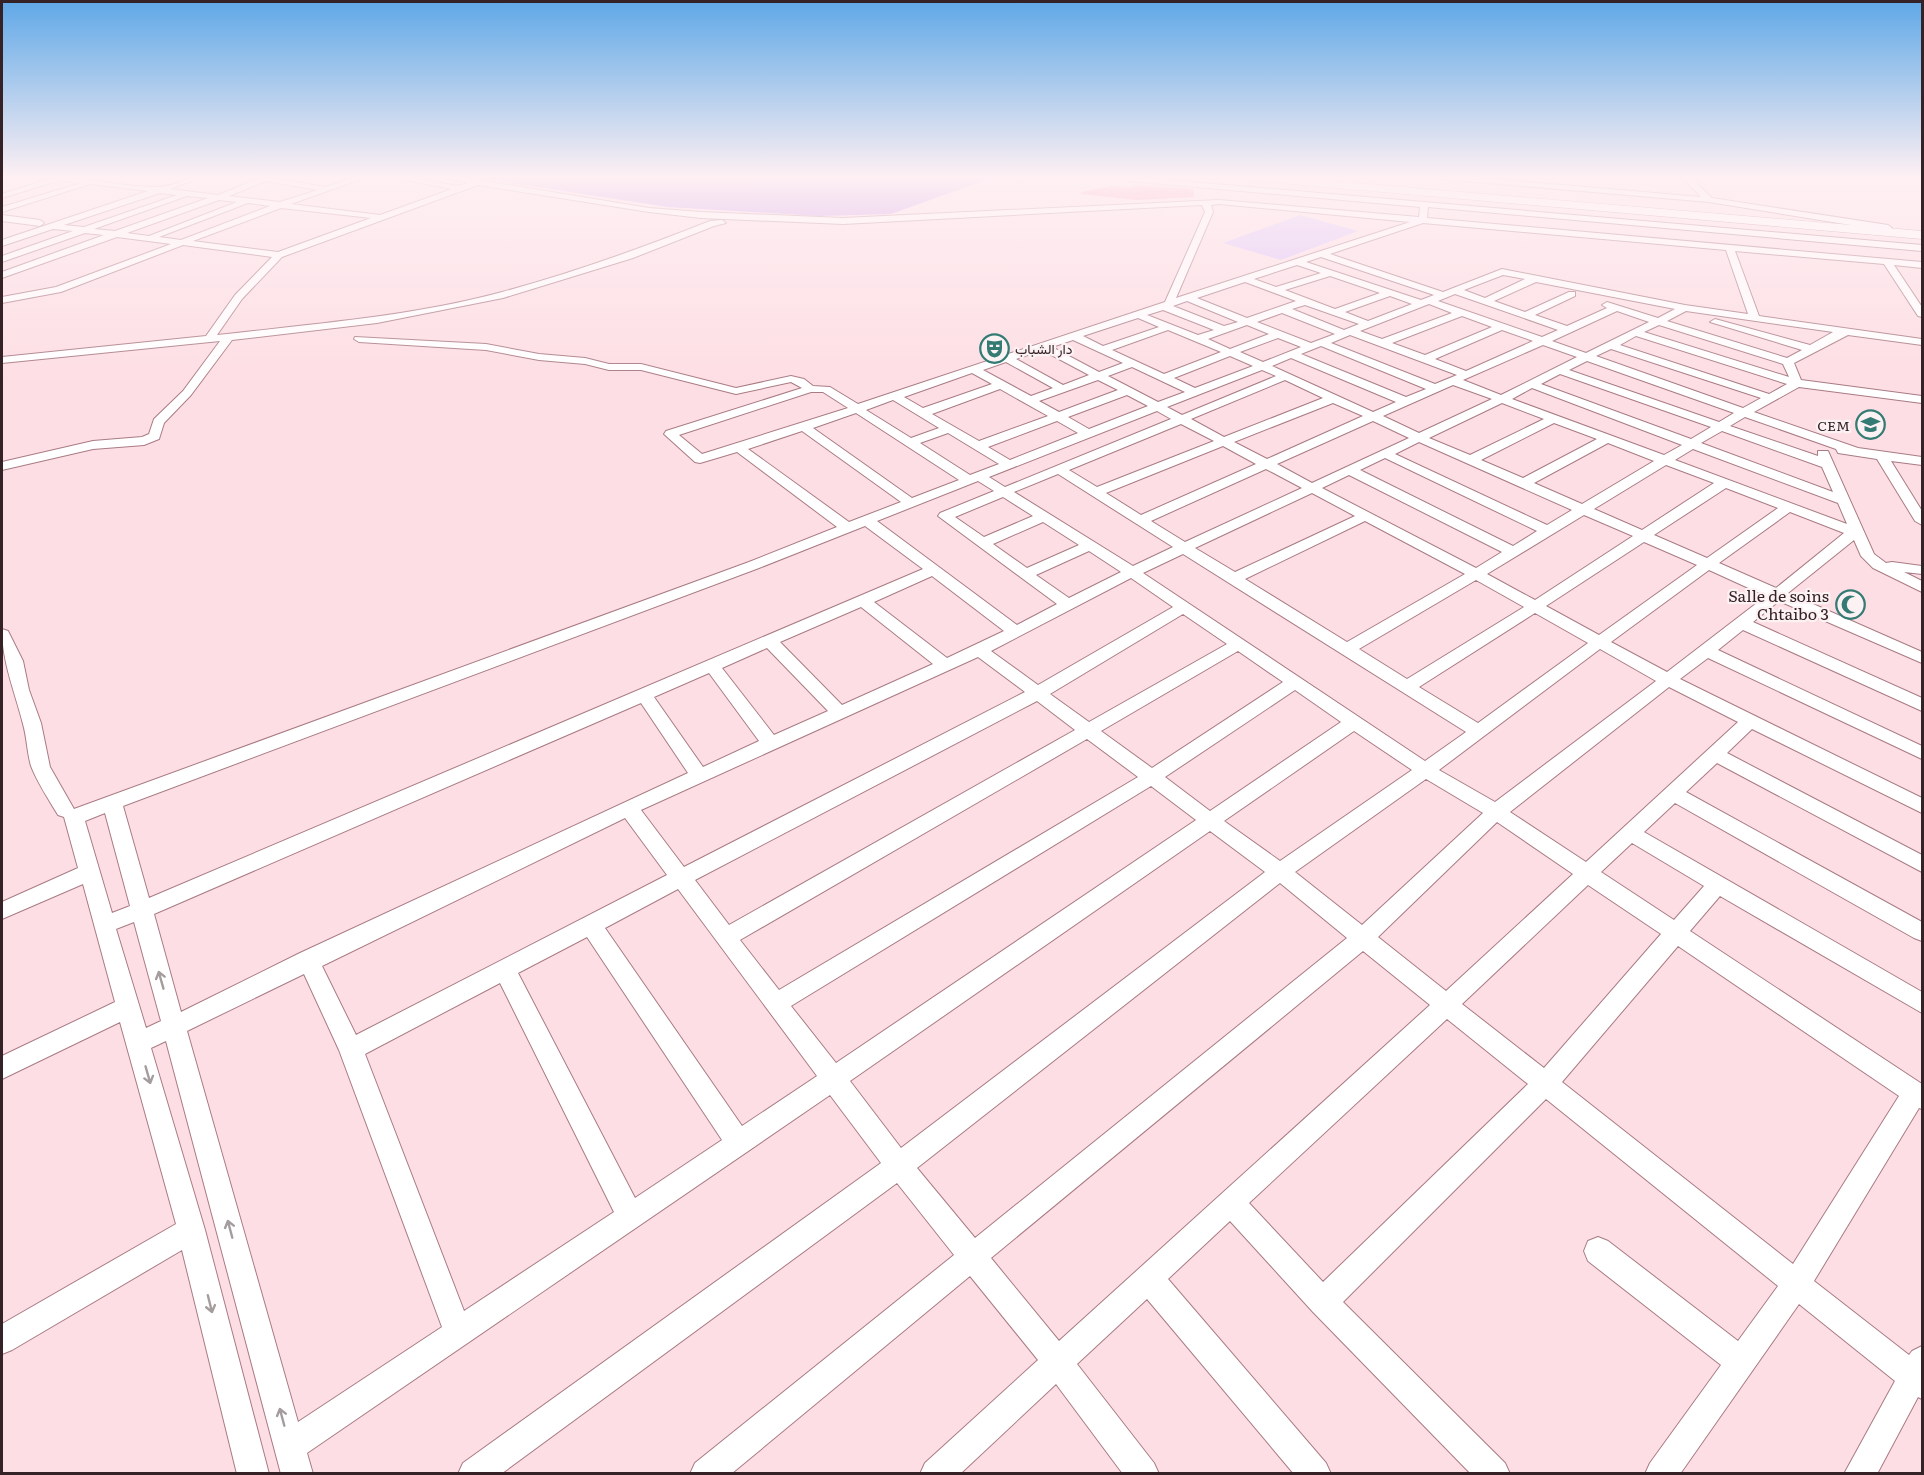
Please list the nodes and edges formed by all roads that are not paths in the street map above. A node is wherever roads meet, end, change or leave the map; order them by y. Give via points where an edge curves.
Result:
1 (38, 246) edge
2 (83, 246) edge
3 (174, 246) edge
4 (213, 246) edge
5 (297, 246) edge
6 (656, 246) edge
7 (1194, 246) edge
8 (1346, 246) edge
9 (1716, 246) edge
10 (1898, 246) edge
11 (1729, 247) junction
12 (1923, 248) edge
13 (274, 254) junction
14 (1321, 254) junction
15 (2, 258) edge
16 (1886, 261) junction
17 (1298, 262) junction
18 (1923, 265) edge
19 (1331, 273) junction
20 (2, 275) edge
21 (1245, 279) junction
22 (1533, 279) junction
23 (2, 287) edge
24 (1277, 290) junction
25 (1390, 293) junction
26 (1450, 293) junction
27 (42, 294) junction
28 (1572, 294) junction
29 (1191, 296) junction
30 (2, 300) edge
31 (1306, 301) junction
32 (1486, 301) junction
33 (1425, 303) junction
34 (1166, 305) junction
35 (1616, 308) junction
36 (1282, 309) junction
37 (1682, 309) junction
38 (1335, 312) junction
39 (1461, 313) junction
40 (1137, 314) junction
41 (1923, 314) edge
42 (1526, 315) junction
43 (1755, 318) junction
44 (1251, 320) junction
45 (1658, 321) junction
46 (1368, 324) junction
47 (1168, 327) junction
48 (1501, 327) junction
49 (1224, 330) junction
50 (1569, 330) junction
51 (1346, 332) junction
52 (1851, 332) junction
53 (1636, 333) junction
54 (1278, 334) junction
55 (1074, 336) junction
56 (209, 339) junction
57 (228, 339) junction
58 (359, 339) dead end
59 (1198, 339) junction
60 (1542, 342) junction
61 (1923, 342) edge
62 (1382, 343) junction
63 (1315, 344) junction
64 (1610, 345) junction
65 (1042, 346) junction
66 (1104, 349) junction
67 (1810, 349) junction
68 (1230, 352) junction
69 (1290, 354) junction
70 (1586, 357) junction
71 (1007, 358) junction
72 (1425, 359) junction
73 (2, 360) edge
74 (1788, 362) junction
75 (1134, 363) junction
76 (1261, 365) junction
77 (973, 369) junction
78 (1559, 370) junction
79 (1468, 375) junction
80 (1097, 376) junction
81 (1286, 376) junction
82 (1164, 378) junction
83 (1454, 381) junction
84 (1797, 383) junction
85 (1532, 384) junction
86 (1000, 385) junction
87 (810, 389) junction
88 (1062, 389) junction
89 (1437, 389) junction
90 (1127, 391) junction
91 (1194, 392) junction
92 (894, 396) junction
93 (1334, 398) junction
94 (1504, 398) junction
95 (1771, 398) junction
96 (1923, 400) edge
97 (1029, 401) junction
98 (1407, 402) junction
99 (1157, 407) junction
100 (855, 409) junction
101 (1743, 412) junction
102 (922, 413) junction
103 (1058, 417) junction
104 (1376, 417) junction
105 (1555, 418) junction
106 (1182, 420) junction
107 (803, 426) junction
108 (1719, 428) junction
109 (949, 429) junction
110 (1089, 434) junction
111 (1420, 438) junction
112 (1608, 438) junction
113 (1224, 442) junction
114 (909, 443) junction
115 (1692, 445) junction
116 (978, 446) junction
117 (739, 448) junction
118 (1853, 451) junction
119 (1386, 454) junction
120 (1882, 456) junction
121 (1470, 460) junction
122 (1666, 461) junction
123 (1923, 461) edge
124 (1827, 464) junction
125 (1010, 465) junction
126 (1268, 465) junction
127 (2, 466) edge
128 (1060, 470) junction
129 (1351, 471) junction
130 (975, 479) junction
131 (1524, 483) junction
132 (1724, 483) junction
133 (1313, 489) junction
134 (1004, 492) junction
135 (1096, 492) junction
136 (1844, 501) junction
137 (911, 503) junction
138 (1788, 507) junction
139 (1584, 510) junction
140 (1365, 516) junction
141 (1044, 517) junction
142 (866, 520) junction
143 (1141, 520) junction
144 (1923, 521) edge
145 (847, 528) junction
146 (1549, 531) junction
147 (1856, 532) junction
148 (1643, 535) junction
149 (983, 543) junction
150 (1089, 546) junction
151 (1184, 548) junction
152 (1514, 552) junction
153 (1709, 564) junction
154 (1878, 565) junction
155 (934, 570) junction
156 (1923, 570) edge
157 (1132, 572) junction
158 (1025, 574) junction
159 (1476, 574) junction
160 (1233, 579) junction
161 (1923, 588) edge
162 (1776, 595) junction
163 (863, 601) junction
164 (1068, 605) junction
165 (1536, 606) junction
166 (1183, 607) junction
167 (1742, 622) junction
168 (1016, 631) junction
169 (2, 634) edge
170 (769, 642) junction
171 (1600, 642) junction
172 (1239, 644) junction
173 (979, 650) junction
174 (1346, 650) junction
175 (1706, 650) junction
176 (1923, 658) edge
177 (945, 665) junction
178 (712, 666) junction
179 (1668, 680) junction
180 (1295, 682) junction
181 (1406, 687) junction
182 (1038, 693) junction
183 (644, 695) junction
184 (1923, 705) edge
185 (840, 713) junction
186 (1750, 721) junction
187 (1354, 722) junction
188 (1088, 730) junction
189 (1479, 732) junction
190 (771, 744) junction
191 (1923, 753) edge
192 (1715, 754) junction
193 (1425, 770) junction
194 (700, 776) junction
195 (1152, 777) junction
196 (1673, 793) junction
197 (112, 802) junction
198 (1923, 806) edge
199 (628, 808) junction
200 (1496, 812) junction
201 (70, 813) junction
202 (1211, 821) junction
203 (1630, 833) junction
204 (1923, 864) edge
205 (90, 872) junction
206 (1280, 872) junction
207 (1587, 872) junction
208 (680, 877) junction
209 (1718, 884) junction
210 (142, 910) junction
211 (2, 911) edge
212 (105, 924) junction
213 (590, 924) junction
214 (1675, 932) junction
215 (1923, 932) edge
216 (726, 937) junction
217 (1363, 938) junction
218 (308, 960) junction
219 (504, 969) junction
220 (776, 1003) junction
221 (1923, 1003) edge
222 (1447, 1004) junction
223 (128, 1007) junction
224 (174, 1026) junction
225 (139, 1043) junction
226 (351, 1049) junction
227 (2, 1068) edge
228 (833, 1079) junction
229 (1546, 1083) junction
230 (1918, 1095) edge
231 (739, 1143) junction
232 (899, 1166) junction
233 (1231, 1203) junction
234 (630, 1216) junction
235 (191, 1230) junction
236 (1598, 1251) dead end
237 (973, 1258) junction
238 (1148, 1278) junction
239 (1797, 1283) junction
240 (1323, 1302) junction
241 (458, 1332) junction
242 (2, 1340) edge
243 (1057, 1361) junction
244 (1741, 1362) junction
245 (1919, 1374) edge
246 (290, 1446) junction
247 (253, 1473) edge
248 (297, 1473) edge
249 (474, 1473) edge
250 (706, 1473) edge
251 (936, 1473) edge
252 (1143, 1473) edge
253 (1315, 1473) edge
254 (1494, 1473) edge
255 (1661, 1473) edge
256 (1860, 1473) edge

1 - 15 street
2 - 20 street
3 - 27 street
4 - 13 street
5 - 13 street
6 - 57 street via 503,295 377,320
7 - 34 street
8 - 14 street
9 - 11 street
10 - 12 street
11 - 16 street
11 - 43 street
13 - 56 street
14 - 17 street
14 - 26 street
16 - 18 street
16 - 41 street
17 - 19 street
17 - 21 street
19 - 24 street
19 - 25 street
21 - 24 street
21 - 29 street
22 - 26 street via 1502,272
22 - 28 street
22 - 32 street
22 - 37 street
23 - 27 street
24 - 31 street
25 - 33 street
25 - 38 street
26 - 32 street
26 - 33 street
27 - 30 street
28 - 35 street
28 - 42 street
29 - 34 street
29 - 44 street
31 - 36 street
31 - 38 street
32 - 42 street
33 - 39 street
33 - 46 street
34 - 40 street
34 - 49 street
35 - 45 street
35 - 50 street
36 - 44 street
36 - 51 street
37 - 43 street
37 - 45 street
37 - 67 street
38 - 46 street
39 - 48 street
39 - 62 street
40 - 47 street
40 - 55 street
42 - 50 street
43 - 52 street
44 - 49 street
44 - 54 street
44 - 63 street
45 - 53 street
45 - 74 street
46 - 51 street
47 - 59 street
47 - 66 street
48 - 60 street
48 - 72 street
49 - 59 street
50 - 60 street
51 - 62 street
51 - 63 street
52 - 61 street
52 - 67 street via 1838,334
53 - 64 street
53 - 84 street
54 - 63 street
54 - 68 street
55 - 65 street
55 - 66 street
56 - 57 street
56 - 73 street
57 - 127 street via 187,393 158,422 155,436 144,441 93,445
58 - 87 street via 486,346 609,368 641,367 736,392 791,379
59 - 68 street
60 - 70 street
60 - 79 street
62 - 72 street
63 - 69 street
63 - 89 street
64 - 70 street
64 - 95 street
65 - 71 street
65 - 80 street
66 - 75 street
67 - 74 street
68 - 76 street
68 - 82 street
69 - 76 street
69 - 98 street
70 - 78 street
70 - 101 street
71 - 77 street
71 - 88 street
72 - 79 street
74 - 84 street
75 - 80 street
75 - 82 street
76 - 81 street
76 - 91 street
77 - 86 street
77 - 92 street
78 - 85 street
78 - 108 street
79 - 83 street
80 - 88 street
80 - 90 street
81 - 93 street
81 - 106 street
82 - 91 street
83 - 89 street
83 - 94 street
84 - 95 street
84 - 96 street
85 - 94 street
85 - 115 street
86 - 97 street
86 - 102 street
87 - 100 street via 826,389
87 - 117 street via 670,434 700,459
88 - 97 street
89 - 98 street
90 - 99 street
90 - 103 street
91 - 99 street
92 - 100 street
92 - 102 street
93 - 104 street
93 - 113 street
94 - 105 street
94 - 111 street
95 - 101 street
97 - 103 street
98 - 104 street
99 - 106 street
99 - 110 street
100 - 107 street
100 - 114 street
101 - 108 street
101 - 118 street
102 - 109 street
103 - 110 street
103 - 116 street
104 - 111 street
104 - 126 street
105 - 112 street
105 - 121 street
106 - 113 street
106 - 128 street
107 - 117 street
107 - 137 street
108 - 115 street
108 - 124 street
109 - 114 street
109 - 116 street
110 - 125 street
111 - 119 street
111 - 121 street
112 - 122 street
112 - 131 street
113 - 126 street
113 - 135 street
114 - 130 street
115 - 122 street
115 - 136 street
116 - 125 street
117 - 145 street
118 - 120 street
118 - 124 street via 1820,449
119 - 129 street
119 - 146 street
120 - 123 street
120 - 144 street
121 - 131 street
122 - 132 street
122 - 139 street
124 - 136 street
125 - 130 street
126 - 133 street
126 - 143 street
128 - 134 street
128 - 135 street
129 - 133 street
129 - 152 street
130 - 134 street
130 - 137 street
131 - 139 street
132 - 138 street
132 - 148 street
133 - 140 street
133 - 151 street
134 - 141 street
134 - 149 street via 945,516
135 - 143 street
136 - 147 street
137 - 142 street
138 - 147 street
138 - 153 street
139 - 146 street
139 - 148 street
140 - 159 street
140 - 160 street
141 - 149 street
141 - 150 street
142 - 145 street
142 - 155 street
143 - 151 street
145 - 197 street
146 - 152 street
147 - 154 street via 1868,556
147 - 162 street
148 - 153 street
148 - 165 street
149 - 158 street
150 - 157 street
150 - 158 street
151 - 157 street
151 - 160 street
152 - 159 street
153 - 162 street
153 - 171 street
154 - 156 street
154 - 161 street
155 - 163 street
155 - 168 street
157 - 164 street
157 - 166 street
158 - 164 street
159 - 165 street
159 - 174 street
160 - 174 street
162 - 167 street
162 - 176 street
163 - 170 street
163 - 177 street
164 - 168 street
165 - 171 street
165 - 181 street
166 - 172 street
166 - 182 street
167 - 175 street
167 - 184 street
168 - 173 street
169 - 201 street via 15,661 41,767
170 - 178 street
170 - 185 street
171 - 179 street
171 - 189 street
172 - 180 street
172 - 188 street
173 - 177 street
173 - 182 street
174 - 181 street
175 - 179 street
175 - 191 street
177 - 185 street
178 - 183 street
178 - 190 street
179 - 186 street
179 - 200 street
180 - 187 street
180 - 195 street
181 - 189 street
182 - 188 street
182 - 208 street
183 - 194 street
183 - 210 street
185 - 190 street
186 - 192 street
186 - 198 street
187 - 193 street
187 - 202 street
188 - 195 street
188 - 216 street
189 - 193 street
190 - 194 street
192 - 196 street
192 - 204 street
193 - 200 street
193 - 206 street
194 - 199 street
195 - 202 street
195 - 220 street
196 - 203 street
196 - 215 street
197 - 201 street
197 - 210 street
199 - 208 street
199 - 218 street
200 - 207 street
200 - 217 street
201 - 205 street
202 - 206 street
202 - 228 street
203 - 207 street
203 - 209 street
205 - 211 street
205 - 212 street
206 - 217 street
206 - 232 street
207 - 214 street
207 - 222 street
208 - 213 street
208 - 216 street
209 - 214 street
209 - 221 street
210 - 212 street
224 -> 210 street
212 - 223 street
213 - 219 street
213 - 231 street
214 - 229 street
214 - 230 street
216 - 220 street
217 - 222 street
217 - 237 street
218 - 224 street
218 - 226 street
219 - 226 street
219 - 234 street
220 - 228 street
222 - 229 street
222 - 233 street
223 - 225 street
223 - 227 street
224 - 225 street
246 -> 224 street
225 -> 235 street
226 - 241 street
228 - 231 street
228 - 232 street
229 - 239 street
229 - 240 street
230 - 239 street
231 - 234 street
232 - 237 street
232 - 249 street
233 - 238 street
233 - 240 street
234 - 241 street
235 - 242 street
235 -> 247 street
236 - 244 street
237 - 243 street
237 - 250 street
238 - 243 street
238 - 253 street
239 - 244 street
239 - 245 street
240 - 254 street
241 - 246 street
243 - 251 street
243 - 252 street
244 - 255 street
245 - 256 street
246 - 248 street

